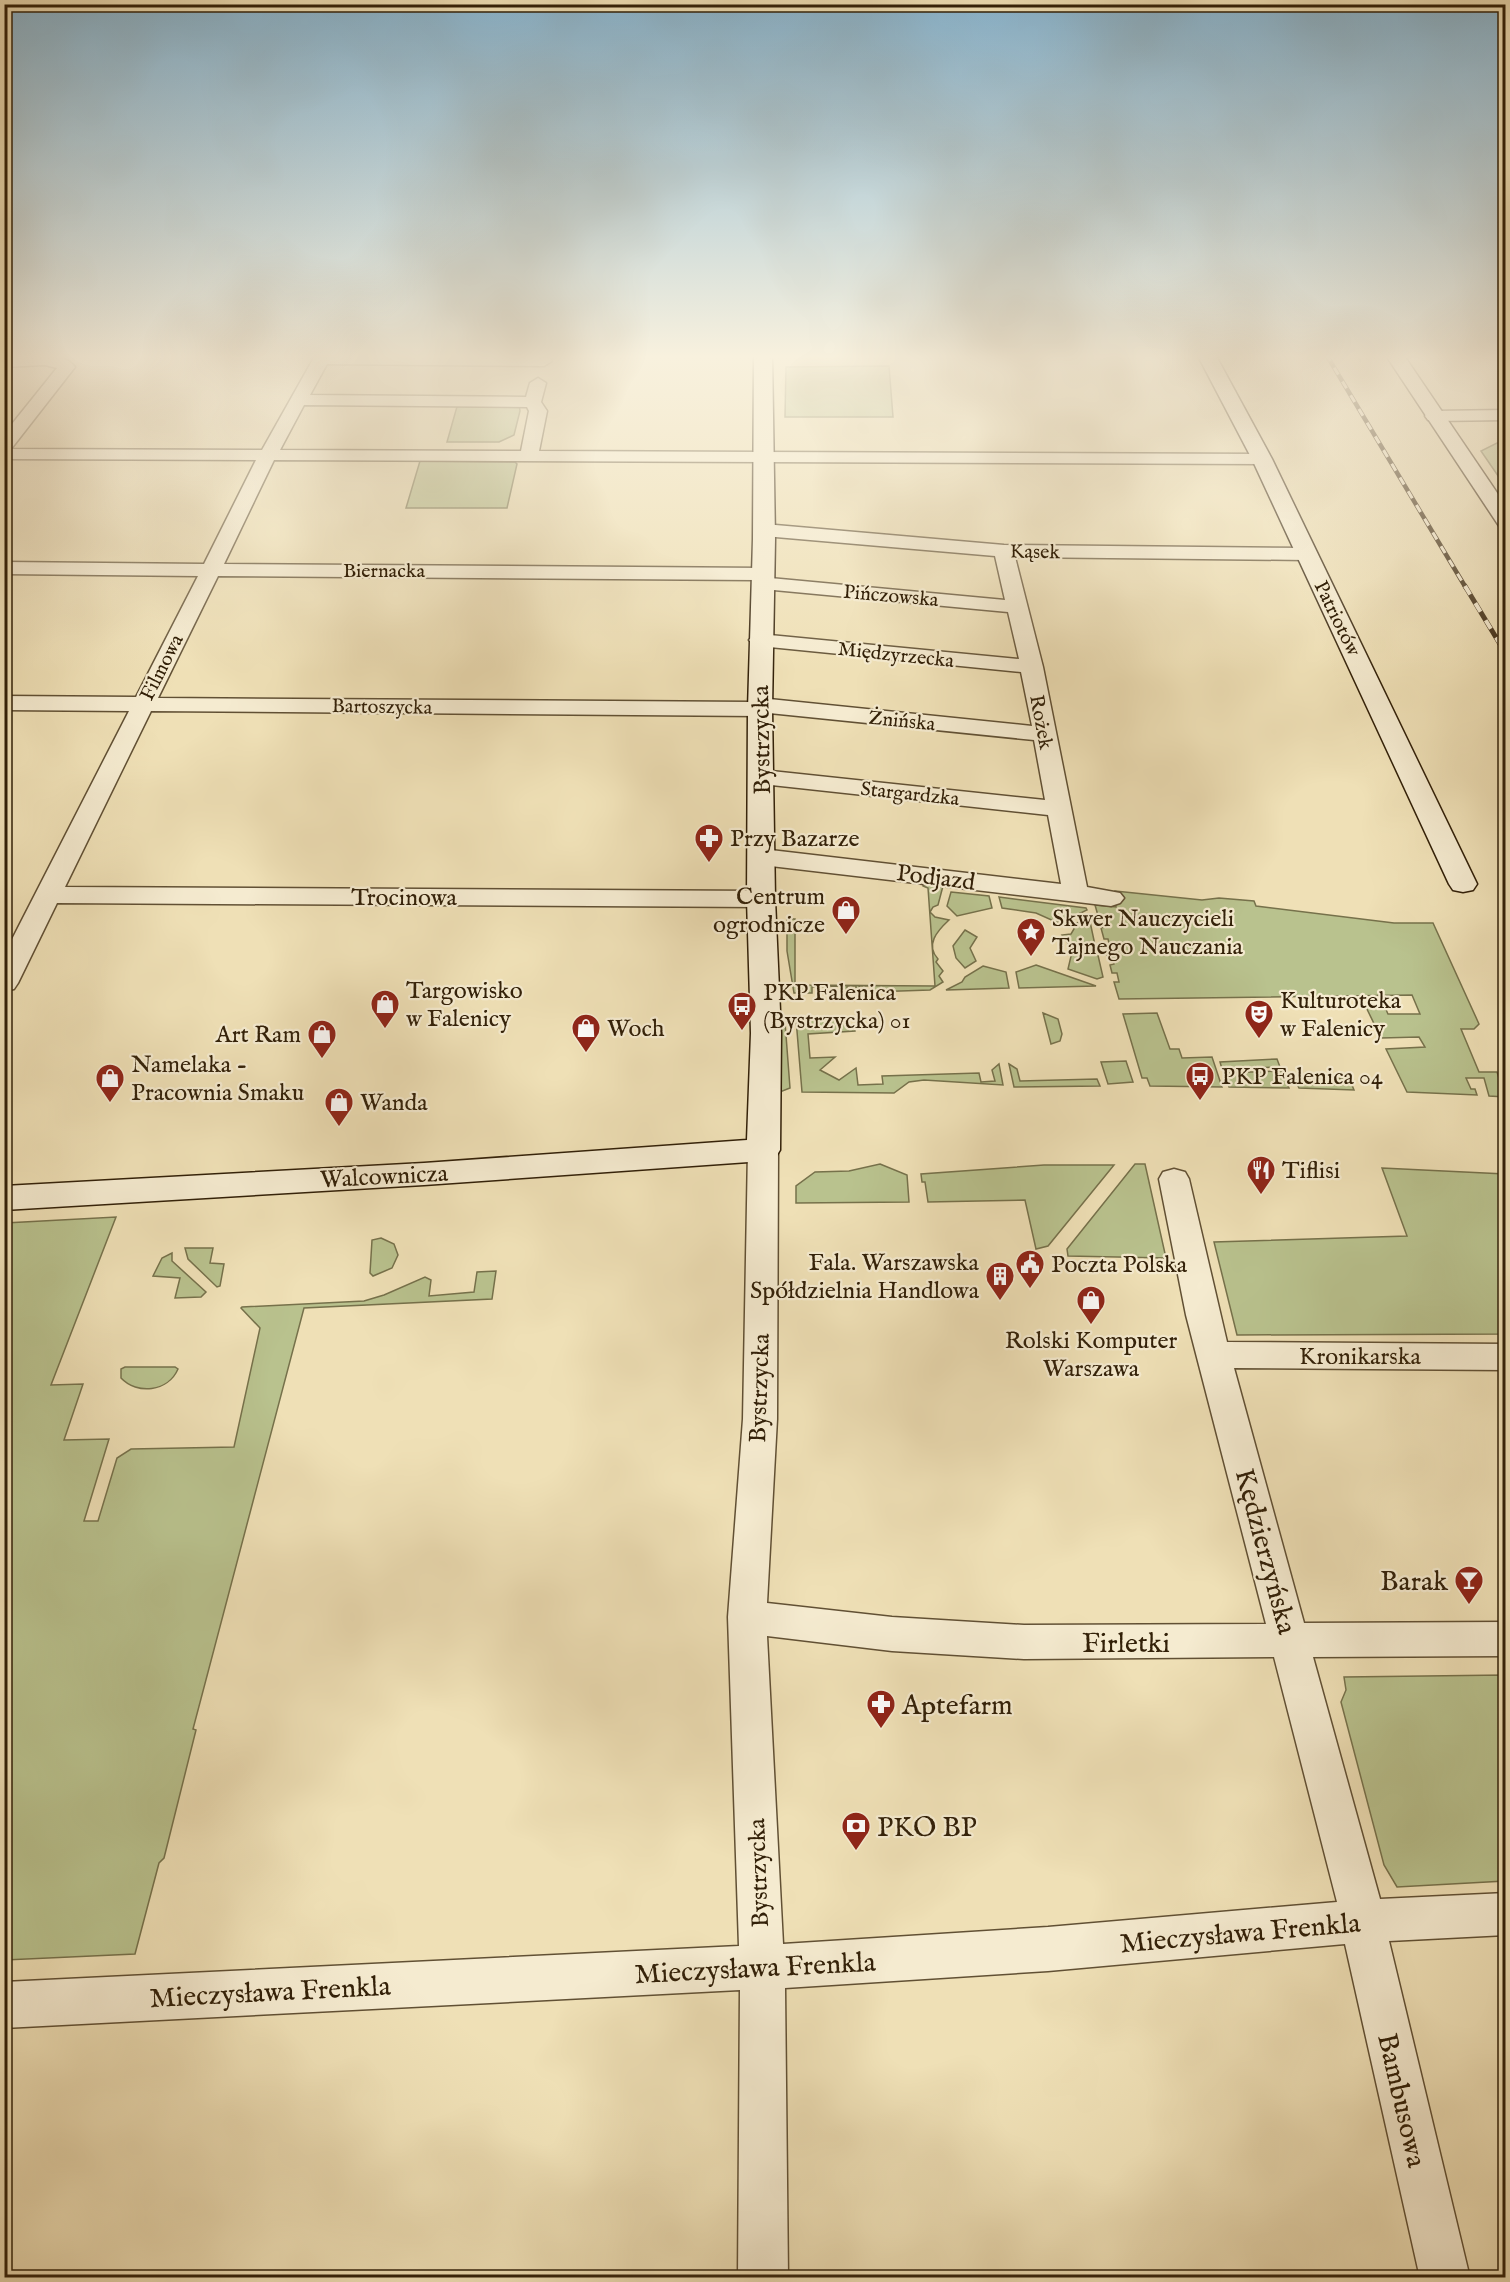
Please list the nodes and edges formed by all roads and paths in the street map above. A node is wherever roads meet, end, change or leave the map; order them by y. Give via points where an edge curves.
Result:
1 (265, 460) edge
2 (762, 460) edge
3 (1263, 460) edge
4 (1464, 460) edge
5 (1506, 522) edge
6 (764, 530) junction
7 (1004, 551) junction
8 (1307, 554) junction
9 (4, 568) edge
10 (211, 570) junction
11 (763, 578) junction
12 (1019, 607) junction
13 (760, 640) junction
14 (1032, 667) junction
15 (4, 704) edge
16 (143, 704) junction
17 (760, 707) junction
18 (1045, 734) junction
19 (761, 777) junction
20 (1058, 809) junction
21 (762, 857) junction
22 (1463, 885) dead end
23 (1075, 893) junction
24 (48, 895) junction
25 (1111, 898) dead end
26 (761, 899) junction
27 (17, 928) edge
28 (4, 983) edge
29 (763, 1150) junction
30 (1174, 1179) dead end
31 (4, 1198) edge
32 (1215, 1355) junction
33 (1506, 1356) edge
34 (747, 1617) junction
35 (1506, 1639) edge
36 (1291, 1641) junction
37 (1506, 1914) edge
38 (1364, 1921) junction
39 (762, 1967) junction
40 (4, 2005) edge
41 (763, 2277) edge
42 (1445, 2277) edge

1 - 10 street, Filmowa
2 - 6 street, Bystrzycka
3 - 8 street, Patriotów
4 - 5 street
6 - 7 street, Kąsek
6 - 11 street, Bystrzycka
7 - 8 street, Kąsek
7 - 12 street, Rożek
8 - 22 street, Patriotów
9 - 10 street, Biernacka
10 - 11 street, Biernacka
10 - 16 street, Filmowa
11 - 12 street, Pińczowska
11 - 13 street, Bystrzycka
12 - 14 street, Rożek
13 - 14 street, Międzyrzecka
13 - 17 street, Bystrzycka
14 - 18 street, Rożek
15 - 16 street, Bartoszycka
16 - 17 street, Bartoszycka
16 - 24 street, Filmowa
17 - 18 street, Żnińska
17 - 19 street, Bystrzycka
18 - 20 street, Rożek
19 - 20 street, Stargardzka
19 - 21 street, Bystrzycka
20 - 23 street, Rożek
21 - 23 street, Podjazd
21 - 26 street, Bystrzycka
23 - 25 street, Podjazd
24 - 26 street, Trocinowa
24 - 27 street, Filmowa
26 - 29 street, Bystrzycka via 766,1033
27 - 28 street, Filmowa
29 - 31 street, Walcownicza
29 - 34 street, Bystrzycka via 760,1419
30 - 32 street, Kędzierzyńska
32 - 33 street, Kronikarska
32 - 36 street, Kędzierzyńska
34 - 36 street, Firletki via 892,1634 1024,1642
34 - 39 street, Bystrzycka
35 - 36 street, Firletki
36 - 38 street, Kędzierzyńska
37 - 38 street, Mieczysława Frenkla
38 - 39 street, Mieczysława Frenkla via 1048,1949
38 - 42 street, Bambusowa via 1369,1959
39 - 40 street, Mieczysława Frenkla
39 - 41 street, Bystrzycka

